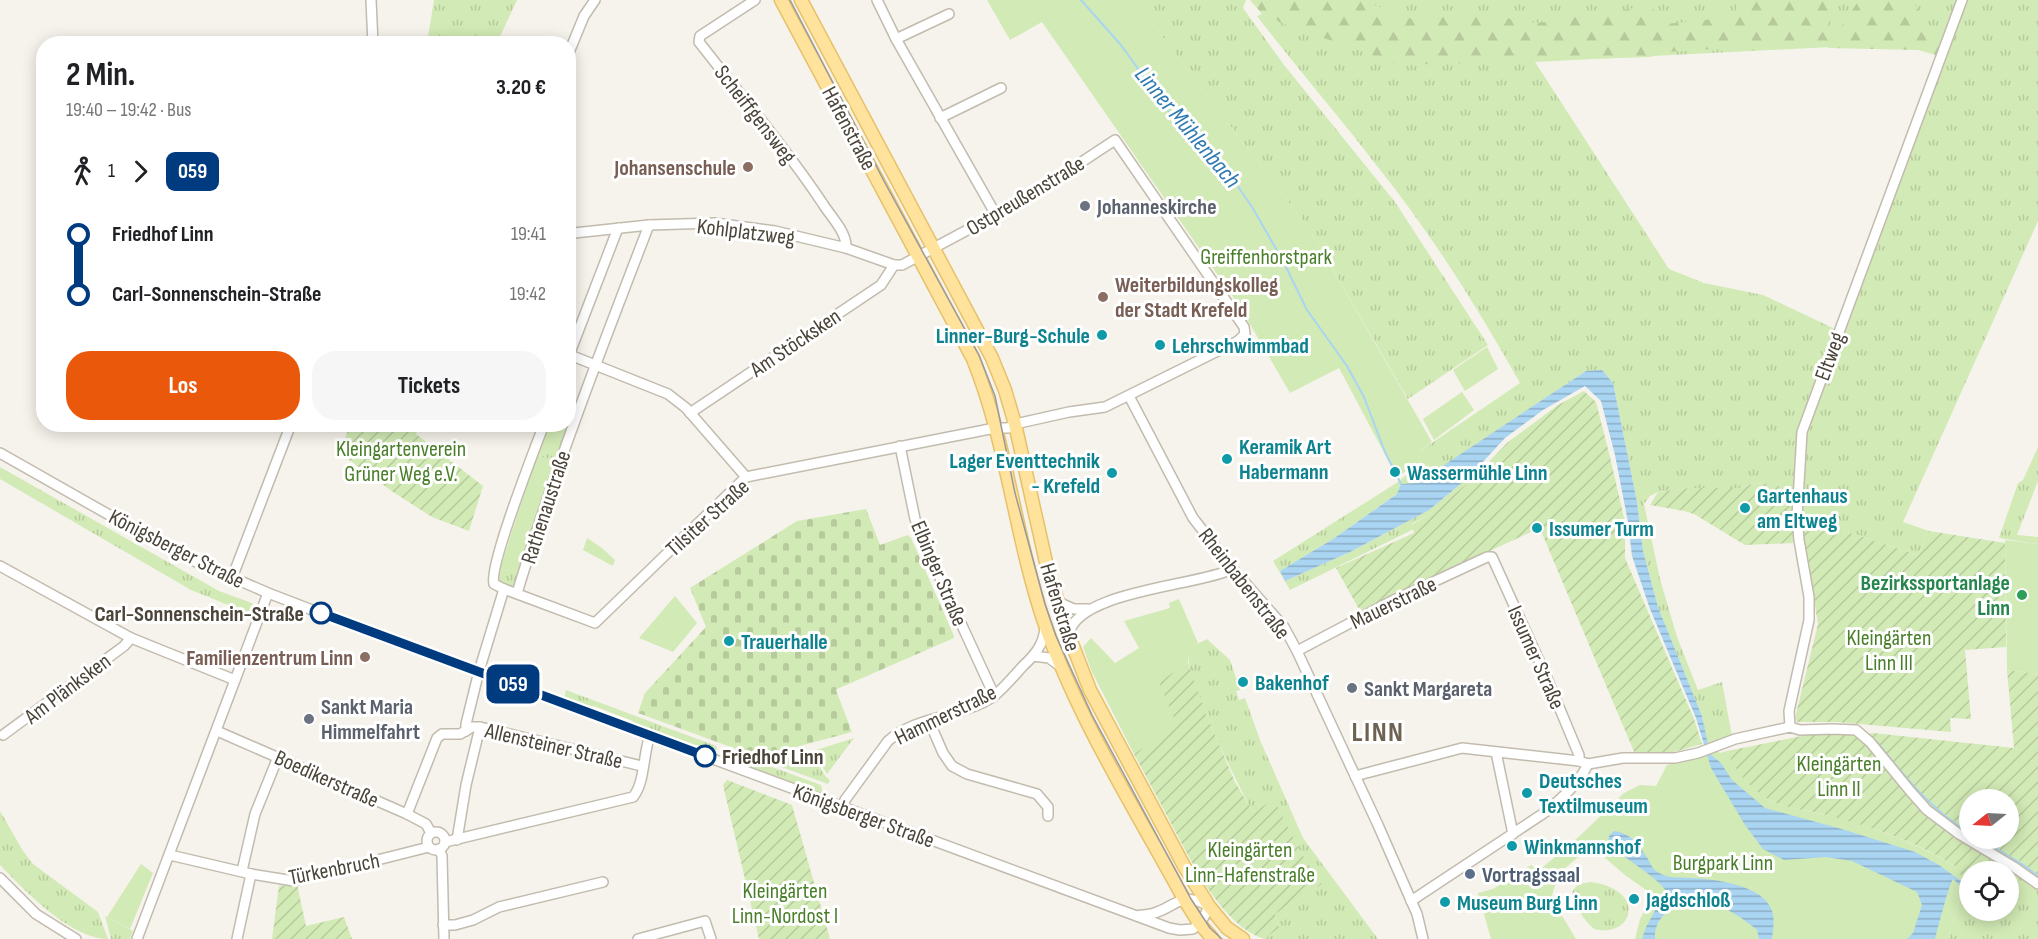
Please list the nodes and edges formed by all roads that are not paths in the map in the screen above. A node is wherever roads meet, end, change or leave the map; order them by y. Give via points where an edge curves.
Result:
1 (371, 0) edge
2 (595, 0) edge
3 (755, 0) edge
4 (781, 0) edge
5 (801, 0) edge
6 (877, 0) edge
7 (1962, 0) edge
8 (949, 14) dead end
9 (373, 36) edge
10 (576, 36) edge
11 (896, 39) junction
12 (1001, 88) dead end
13 (940, 118) junction
14 (996, 215) junction
15 (649, 225) junction
16 (618, 228) junction
17 (576, 233) edge
18 (846, 248) junction
19 (934, 248) junction
20 (918, 256) junction
21 (894, 265) junction
22 (1244, 327) joint
23 (576, 338) edge
24 (576, 358) edge
25 (595, 364) junction
26 (1129, 396) junction
27 (576, 408) edge
28 (579, 409) junction
29 (690, 413) junction
30 (576, 417) edge
31 (1015, 424) junction
32 (995, 428) junction
33 (288, 432) edge
34 (541, 432) edge
35 (571, 432) edge
36 (900, 446) junction
37 (0, 453) edge
38 (746, 477) junction
39 (1490, 556) joint
40 (0, 566) edge
41 (1233, 569) junction
42 (232, 579) junction
43 (504, 589) junction
44 (268, 593) junction
45 (517, 593) junction
46 (1058, 602) junction
47 (1089, 609) junction
48 (1045, 625) junction
49 (1069, 636) junction
50 (130, 639) junction
51 (1297, 651) junction
52 (1034, 656) junction
53 (1060, 666) junction
54 (478, 671) junction
55 (235, 680) junction
56 (994, 695) junction
57 (929, 721) junction
58 (480, 727) junction
59 (1790, 727) junction
60 (466, 730) junction
61 (217, 732) junction
62 (3, 735) dead end
63 (650, 735) junction
64 (1496, 752) junction
65 (278, 756) junction
66 (1583, 763) junction
67 (642, 766) junction
68 (1355, 776) junction
69 (843, 807) junction
70 (407, 814) junction
71 (1048, 816) dead end
72 (431, 833) junction
73 (1513, 834) junction
74 (457, 840) junction
75 (442, 846) junction
76 (429, 847) junction
77 (170, 855) junction
78 (247, 873) junction
79 (0, 878) edge
80 (603, 882) dead end
81 (2038, 884) edge
82 (1184, 898) junction
83 (1411, 901) junction
84 (1209, 906) junction
85 (1137, 916) junction
86 (1199, 923) junction
87 (443, 925) junction
88 (76, 939) edge
89 (137, 939) edge
90 (237, 939) edge
91 (444, 939) edge
92 (638, 939) edge
93 (711, 939) edge
94 (1213, 939) edge
95 (1243, 939) edge
96 (1424, 939) edge

1 - 9 street
2 - 10 street
3 - 18 street, Scheiffgensweg via 700,36 699,42 777,138 843,235
4 - 20 main road, Hafenstraße
5 - 19 main road, Hafenstraße
6 - 11 street
7 - 59 street, Eltweg via 1802,432 1797,517 1809,620 1789,711
8 - 11 street
11 - 13 street
12 - 13 street
13 - 14 street
14 - 19 street, Ostpreußenstraße
14 - 22 street, Ostpreußenstraße via 1115,140
15 - 16 street, Kohlplatzweg
15 - 18 street, Kohlplatzweg via 715,223 775,231
15 - 25 street, Rathenaustraße
16 - 17 street, Kohlplatzweg
16 - 23 street
18 - 21 street, Kohlplatzweg
19 - 20 street
19 - 31 main road, Hafenstraße via 992,358
20 - 21 street
20 - 32 main road, Hafenstraße via 973,358
21 - 29 street, Am Stöcksken via 881,285
22 - 26 street, Tilsiter Straße via 1245,334 1239,341
24 - 25 street
25 - 28 street, Rathenaustraße
25 - 29 street via 668,394
26 - 31 street, Tilsiter Straße via 1099,409
26 - 41 street, Rheinbabenstraße via 1193,518
27 - 28 street
28 - 30 street, Rathenaustraße
29 - 38 street
31 - 32 street, Tilsiter Straße
31 - 46 main road, Hafenstraße
32 - 36 street, Tilsiter Straße
32 - 48 main road, Hafenstraße
33 - 42 street
34 - 43 street, Rathenaustraße via 492,578 494,584
35 - 45 street, Rathenaustraße
36 - 38 street, Tilsiter Straße
36 - 56 street, Elbinger Straße via 920,533
37 - 42 street, Königsberger Straße via 178,554
38 - 45 street, Tilsiter Straße via 595,622
39 - 51 street, Mauerstraße via 1381,606
39 - 66 street, Issumer Straße
40 - 50 street, Am Plänksken
41 - 47 street via 1219,576 1127,595
41 - 51 street, Rheinbabenstraße via 1284,627
42 - 44 street, Königsberger Straße
43 - 45 street, Rathenaustraße
43 - 54 street, Rathenaustraße
44 - 54 street, Königsberger Straße
44 - 55 street
46 - 47 street via 1074,609
46 - 49 main road, Hafenstraße
47 - 49 street via 1071,625
48 - 52 street, Hammerstraße via 1043,641
48 - 53 main road, Hafenstraße
49 - 84 main road, Hafenstraße via 1090,690
50 - 55 street, Am Plänksken
50 - 62 street, Am Plänksken
51 - 68 street, Rheinbabenstraße
52 - 53 street via 1049,658
52 - 56 street, Hammerstraße
53 - 82 main road, Hafenstraße
54 - 60 street, Rathenaustraße
54 - 63 street, Königsberger Straße
55 - 61 street
56 - 57 street, Hammerstraße
57 - 69 street, Hammerstraße via 897,733 888,741
57 - 71 street via 952,766 1037,794 1048,807
58 - 60 street, Allensteiner Straße
58 - 67 street, Allensteiner Straße
58 - 74 street
59 - 66 street via 1670,758
59 - 81 street via 1856,730 1927,810
60 - 70 street, Allensteiner Straße via 437,738
61 - 65 street, Boedikerstraße
61 - 77 street
63 - 67 street, Türkenbruch
63 - 69 street, Königsberger Straße
64 - 66 street
64 - 68 street via 1462,748
64 - 73 street
65 - 70 street, Boedikerstraße
65 - 78 street via 255,814
66 - 73 street via 1583,775 1562,798
67 - 74 street, Türkenbruch via 640,787 633,797
68 - 83 street, Rheinbabenstraße
69 - 85 street, Königsberger Straße
70 - 72 street, Boedikerstraße via 426,824
72 - 75 street via 442,834
72 - 76 street
73 - 83 street
74 - 75 street, Türkenbruch
75 - 76 street, Türkenbruch
75 - 87 street
76 - 78 street, Türkenbruch via 294,880
77 - 78 street, Türkenbruch
77 - 89 street
78 - 90 street
79 - 88 street via 36,914
80 - 87 street via 499,907 455,925
82 - 84 street
82 - 85 street via 1152,914
82 - 86 main road, Hafenstraße
83 - 96 street, Rheinbabenstraße
84 - 86 street
84 - 95 main road, Hafenstraße via 1227,928
85 - 86 street, Königsberger Straße via 1180,930 1190,930
86 - 94 main road, Hafenstraße
87 - 91 street
92 - 93 street via 705,921

